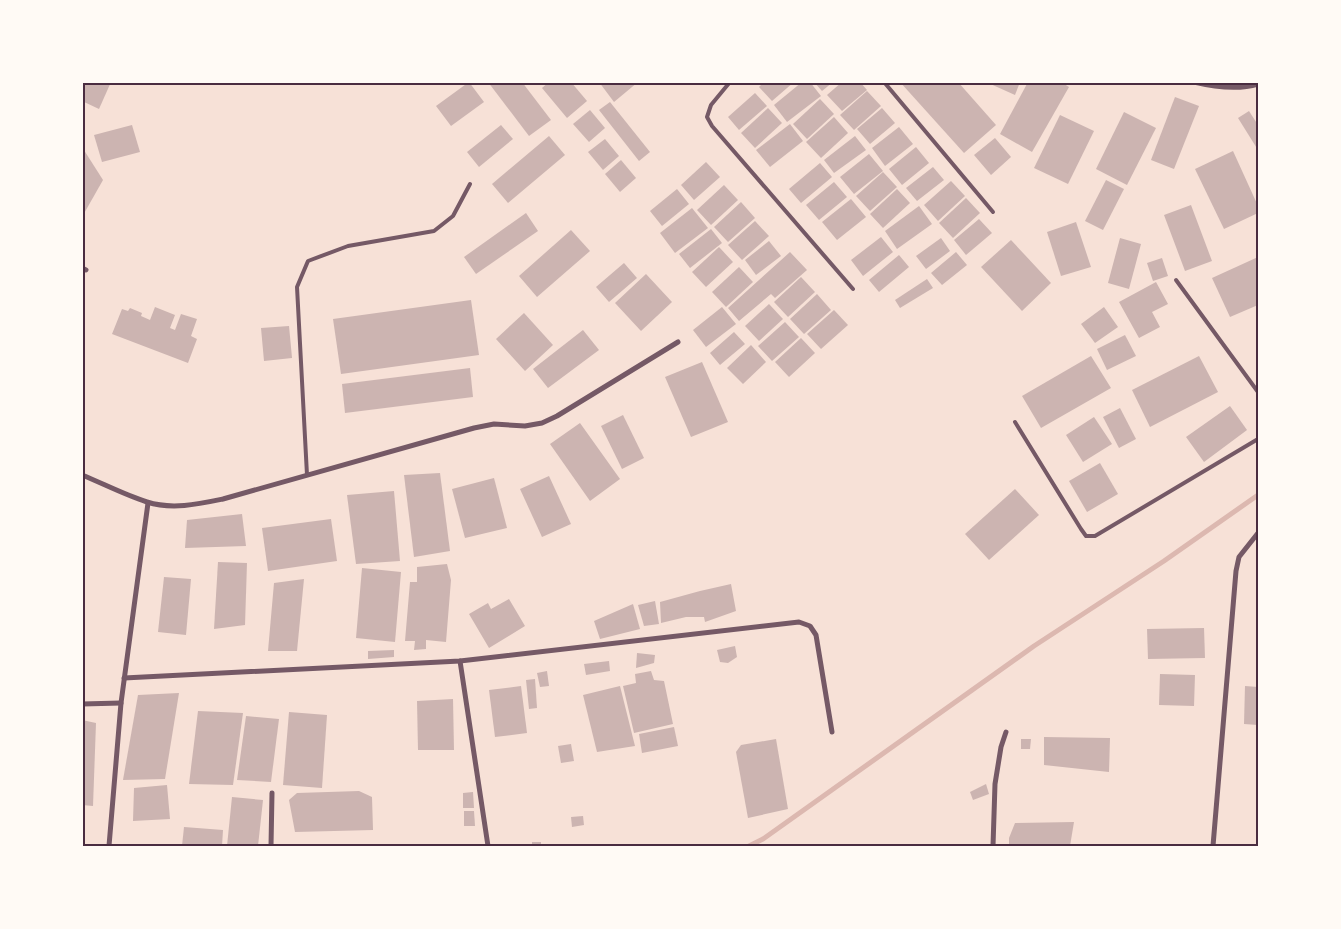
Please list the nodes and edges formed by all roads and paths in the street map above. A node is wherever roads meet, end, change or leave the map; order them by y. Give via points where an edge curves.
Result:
1 (730, 82) edge
2 (884, 82) edge
3 (1194, 82) edge
4 (1258, 84) edge
5 (470, 184) dead end
6 (993, 212) dead end
7 (1176, 280) dead end
8 (853, 289) dead end
9 (678, 342) dead end
10 (1258, 392) edge
11 (1015, 422) dead end
12 (1258, 439) edge
13 (82, 475) edge
14 (307, 475) junction
15 (148, 503) junction
16 (1258, 533) edge
17 (460, 661) junction
18 (124, 678) junction
19 (121, 703) junction
20 (82, 704) edge
21 (832, 732) dead end
22 (1006, 732) dead end
23 (272, 793) dead end
24 (109, 846) edge
25 (270, 846) edge
26 (488, 846) edge
27 (993, 846) edge
28 (1213, 846) edge

1 - 8 lane via 711,105 707,116 712,126
2 - 6 lane
3 - 4 street via 1238,88
5 - 14 lane via 453,216 434,231 348,246 308,261 297,287
7 - 10 lane
9 - 14 street via 542,423 525,426 494,424 474,428
11 - 12 lane via 1086,536 1095,536
13 - 15 street
14 - 15 street via 194,505
15 - 18 street
16 - 28 street via 1239,557 1236,571
17 - 18 street
17 - 21 street via 799,622 810,626 816,635
17 - 26 street
18 - 19 street
19 - 20 street
19 - 24 street
22 - 27 street via 1000,747 995,784
23 - 25 street

